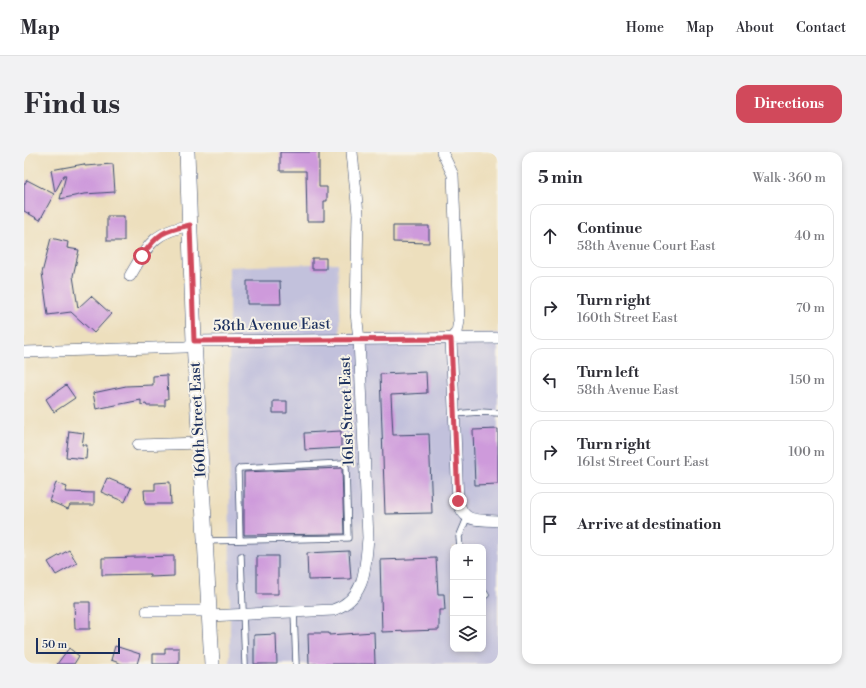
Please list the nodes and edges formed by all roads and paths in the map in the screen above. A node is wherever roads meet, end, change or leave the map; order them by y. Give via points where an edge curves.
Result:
1 (187, 152) edge
2 (352, 152) edge
3 (442, 152) edge
4 (190, 225) junction
5 (130, 276) dead end
6 (498, 338) edge
7 (359, 339) junction
8 (451, 339) junction
9 (194, 341) junction
10 (25, 352) dead end
11 (498, 413) edge
12 (454, 414) junction
13 (200, 443) junction
14 (138, 445) dead end
15 (466, 518) junction
16 (498, 521) edge
17 (240, 540) junction
18 (205, 541) junction
19 (460, 544) edge
20 (241, 556) dead end
21 (147, 611) dead end
22 (294, 612) junction
23 (209, 613) junction
24 (244, 614) junction
25 (212, 664) edge
26 (245, 664) edge
27 (296, 664) edge

1 - 4 main road, 160th Street East
2 - 7 street, 161st Street East via 358,214 356,313
3 - 8 street via 453,175 459,321 457,332
4 - 5 street via 169,229 155,238
4 - 9 main road, 160th Street East
6 - 8 street, 58th Avenue East
7 - 8 street, 58th Avenue East
7 - 9 street, 58th Avenue East
7 - 22 street, 161st Street East via 368,538 366,567 355,596 344,606 333,610
8 - 12 street
9 - 10 street, 58th Avenue East via 186,347
9 - 13 main road, 160th Street East
11 - 12 lane
12 - 15 street via 458,501
13 - 14 street
13 - 18 main road, 160th Street East
15 - 16 street
15 - 19 lane via 459,537
17 - 17 lane via 348,538 345,465 336,463 240,468
17 - 18 lane
18 - 23 main road, 160th Street East
20 - 24 lane
21 - 23 street
22 - 24 street
22 - 27 lane
23 - 24 street
23 - 25 main road, 160th Street East
24 - 26 lane

